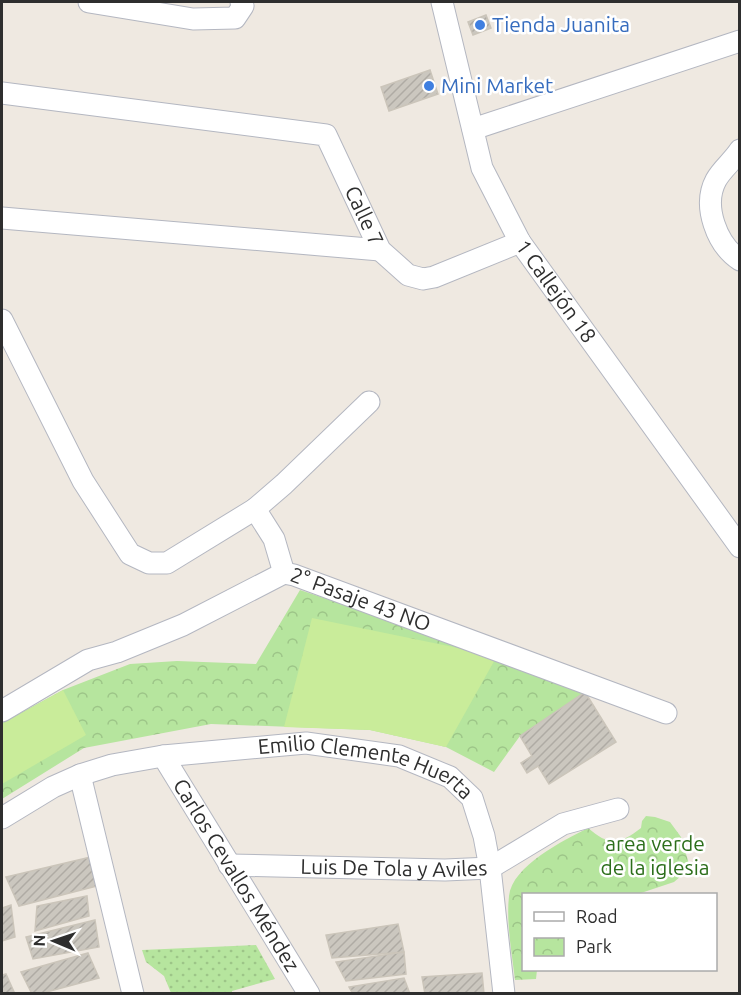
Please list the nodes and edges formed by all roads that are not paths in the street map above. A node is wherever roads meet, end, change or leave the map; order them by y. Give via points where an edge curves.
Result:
1 (89, 2) edge
2 (442, 2) edge
3 (242, 4) edge
4 (740, 41) edge
5 (2, 93) edge
6 (473, 129) junction
7 (740, 150) edge
8 (2, 218) edge
9 (520, 242) junction
10 (380, 250) junction
11 (740, 260) edge
12 (2, 320) edge
13 (369, 402) dead end
14 (255, 509) junction
15 (740, 547) edge
16 (284, 573) junction
17 (2, 711) edge
18 (666, 712) dead end
19 (163, 756) junction
20 (80, 775) junction
21 (618, 809) dead end
22 (2, 818) edge
23 (229, 865) junction
24 (490, 868) junction
25 (134, 993) edge
26 (309, 993) edge
27 (504, 993) edge

1 - 3 street via 193,19 236,18
2 - 6 street, 1 Callejón 18
4 - 6 street
5 - 10 street, Calle 7 via 326,135
6 - 9 street, 1 Callejón 18 via 482,168
7 - 11 street via 715,181 710,205 720,238 731,255
8 - 10 street
9 - 10 street, Calle 7 via 423,279 408,275
9 - 15 street, 1 Callejón 18
12 - 14 street via 83,481 130,554 149,563 167,563
13 - 14 street
14 - 16 street via 274,539
16 - 17 street, 2° Pasaje 43 NO via 183,625 88,660
16 - 18 street, 2° Pasaje 43 NO
19 - 20 street
19 - 23 street, Carlos Cevallos Méndez
19 - 24 street, Emilio Clemente Huerta via 306,743 399,756 450,777 472,798
20 - 22 street
20 - 25 street
21 - 24 street, Luis De Tola y Aviles via 563,824
23 - 24 street, Luis De Tola y Aviles
23 - 26 street, Carlos Cevallos Méndez
24 - 27 street, Emilio Clemente Huerta

